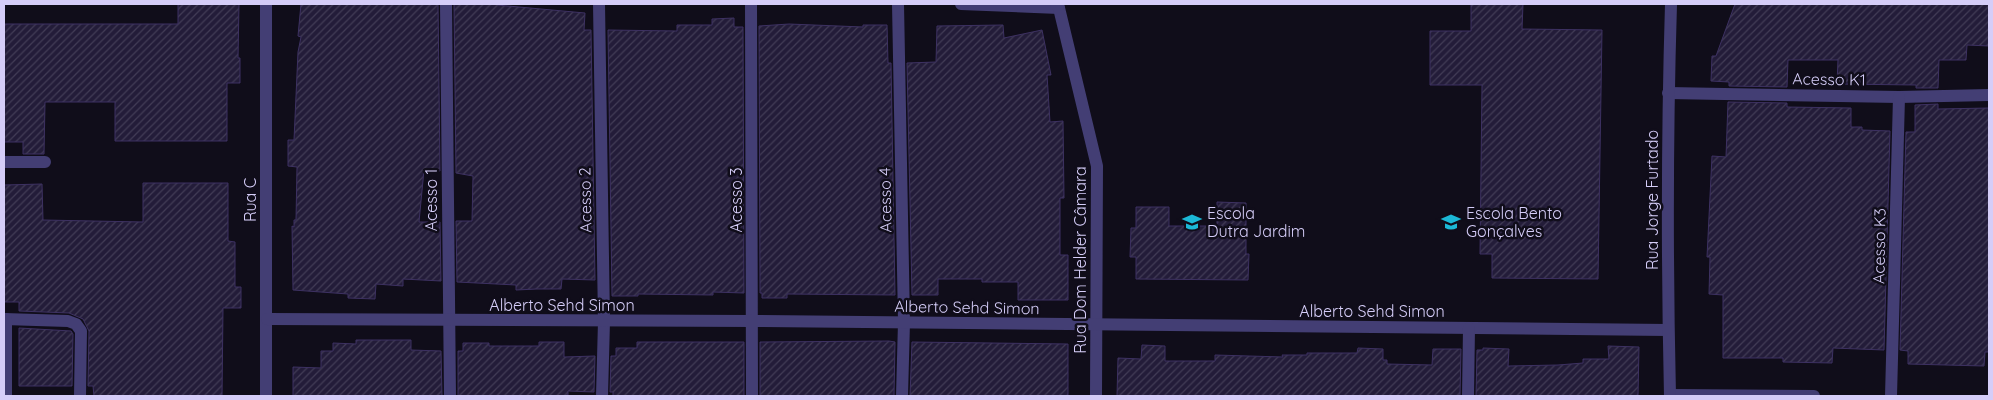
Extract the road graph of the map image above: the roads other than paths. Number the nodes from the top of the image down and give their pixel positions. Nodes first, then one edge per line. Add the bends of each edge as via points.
1 (266, 4) edge
2 (446, 4) edge
3 (599, 4) edge
4 (750, 4) edge
5 (898, 4) edge
6 (961, 4) edge
7 (1671, 4) edge
8 (1058, 6) edge
9 (1668, 93) junction
10 (1989, 96) edge
11 (1899, 97) junction
12 (4, 162) edge
13 (45, 162) dead end
14 (5, 319) edge
15 (266, 319) junction
16 (449, 320) junction
17 (753, 321) junction
18 (604, 322) junction
19 (904, 322) junction
20 (1097, 325) junction
21 (1469, 328) junction
22 (1668, 330) junction
23 (1670, 395) edge
24 (6, 396) edge
25 (80, 396) edge
26 (266, 396) edge
27 (450, 396) edge
28 (602, 396) edge
29 (752, 396) edge
30 (902, 396) edge
31 (1096, 396) edge
32 (1468, 396) edge
33 (1814, 396) edge
34 (1891, 396) edge

1 - 15 street, Rua C
2 - 16 street, Acesso 1
3 - 18 street, Acesso 2
4 - 17 street, Acesso 3
5 - 19 street, Acesso 4
6 - 8 street
7 - 9 street, Rua Jorge Furtado
8 - 20 street, Rua Dom Helder Câmara via 1097,166
9 - 11 street, Acesso K1
9 - 22 street, Rua Jorge Furtado
10 - 11 street, Acesso K1
11 - 34 street, Acesso K3
12 - 13 street
14 - 24 street
14 - 25 street via 76,324 81,331
15 - 16 street, Alberto Sehd Simon
15 - 26 street, Rua C
16 - 18 street, Alberto Sehd Simon
16 - 27 street, Acesso 1
17 - 18 street, Alberto Sehd Simon
17 - 19 street, Alberto Sehd Simon
17 - 29 street, Acesso 3
18 - 28 street, Acesso 2
19 - 20 street, Alberto Sehd Simon
19 - 30 street, Acesso 4
20 - 21 street, Alberto Sehd Simon
20 - 31 street, Rua Dom Helder Câmara
21 - 22 street, Alberto Sehd Simon
21 - 32 street
22 - 23 street, Rua Jorge Furtado
23 - 33 street

